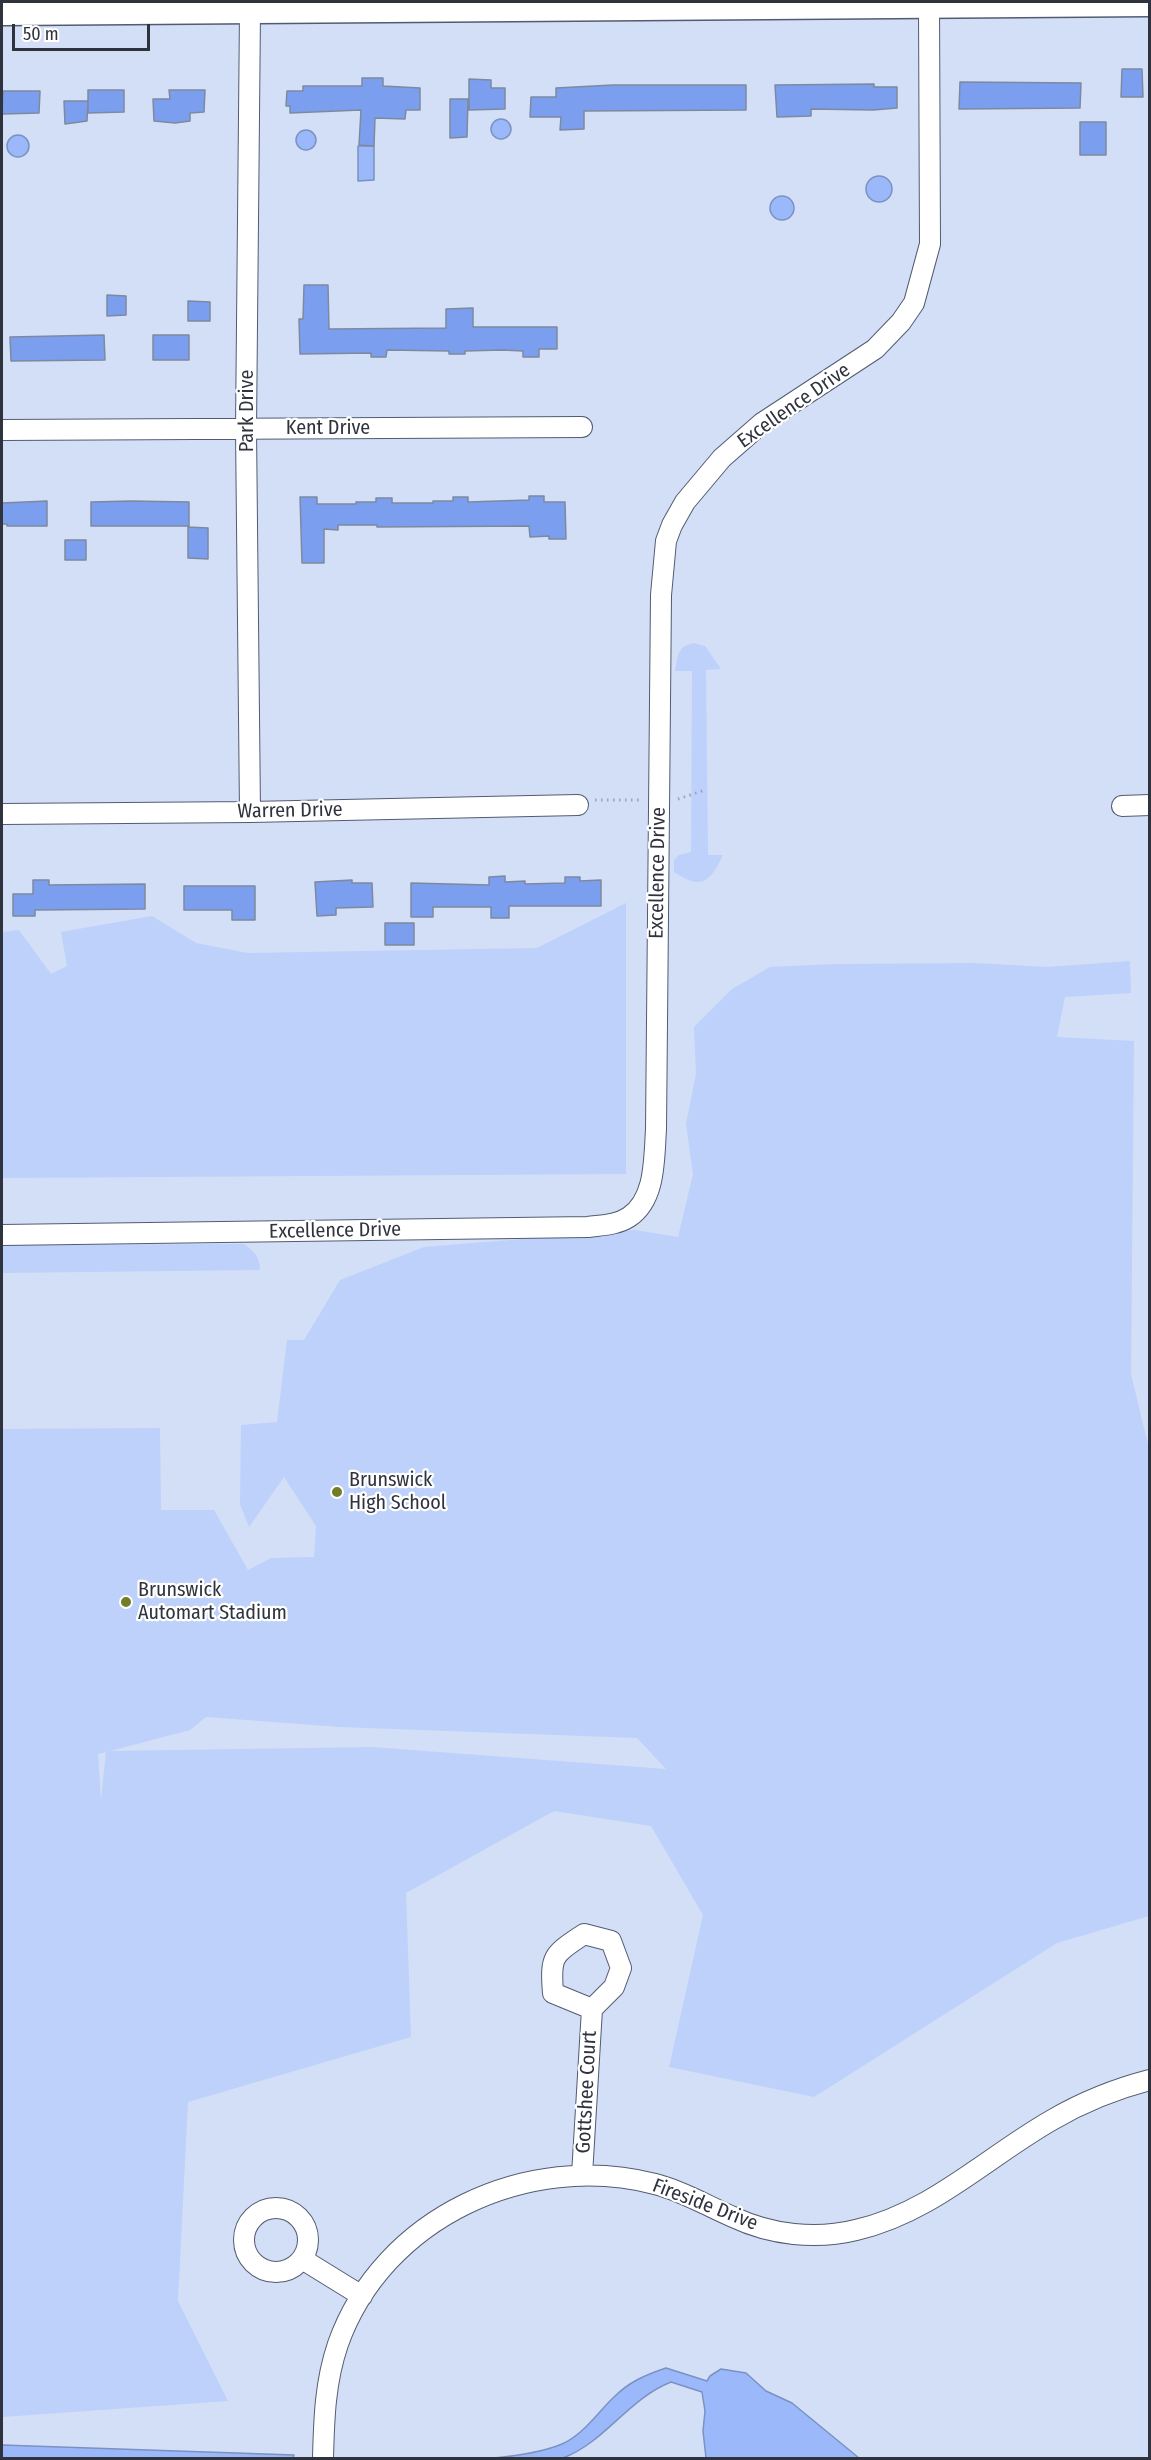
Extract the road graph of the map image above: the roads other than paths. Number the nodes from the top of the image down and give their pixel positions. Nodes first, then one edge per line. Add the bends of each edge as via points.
1 (1094, 3) edge
2 (786, 4) edge
3 (1149, 4) edge
4 (929, 6) junction
5 (250, 11) junction
6 (2, 12) edge
7 (582, 427) dead end
8 (246, 429) junction
9 (2, 430) edge
10 (578, 805) dead end
11 (1122, 806) dead end
12 (1149, 806) edge
13 (250, 812) junction
14 (2, 814) edge
15 (2, 1235) edge
16 (592, 2009) dead end
17 (1149, 2080) edge
18 (582, 2175) junction
19 (302, 2259) dead end
20 (362, 2296) junction
21 (323, 2458) edge

1 - 3 street
1 - 4 street
2 - 4 street
2 - 5 street
4 - 15 street, Excellence Drive via 930,244 914,303 875,349 762,423 722,458 685,502 666,541 661,595 656,1130 650,1188 640,1207 612,1224 588,1227
5 - 6 street
5 - 8 street, Park Drive
7 - 8 street, Kent Drive
8 - 9 street, Kent Drive
8 - 13 street, Park Drive
10 - 13 street, Warren Drive
11 - 12 street
13 - 14 street, Warren Drive
16 - 18 street, Gottshee Court
17 - 18 street, Fireside Drive via 1087,2102 1051,2120 915,2209 855,2231 800,2235 766,2229 656,2184
18 - 20 street, Fireside Drive via 530,2181 462,2205 404,2245
19 - 20 street
20 - 21 street, Fireside Drive via 338,2343 328,2377

